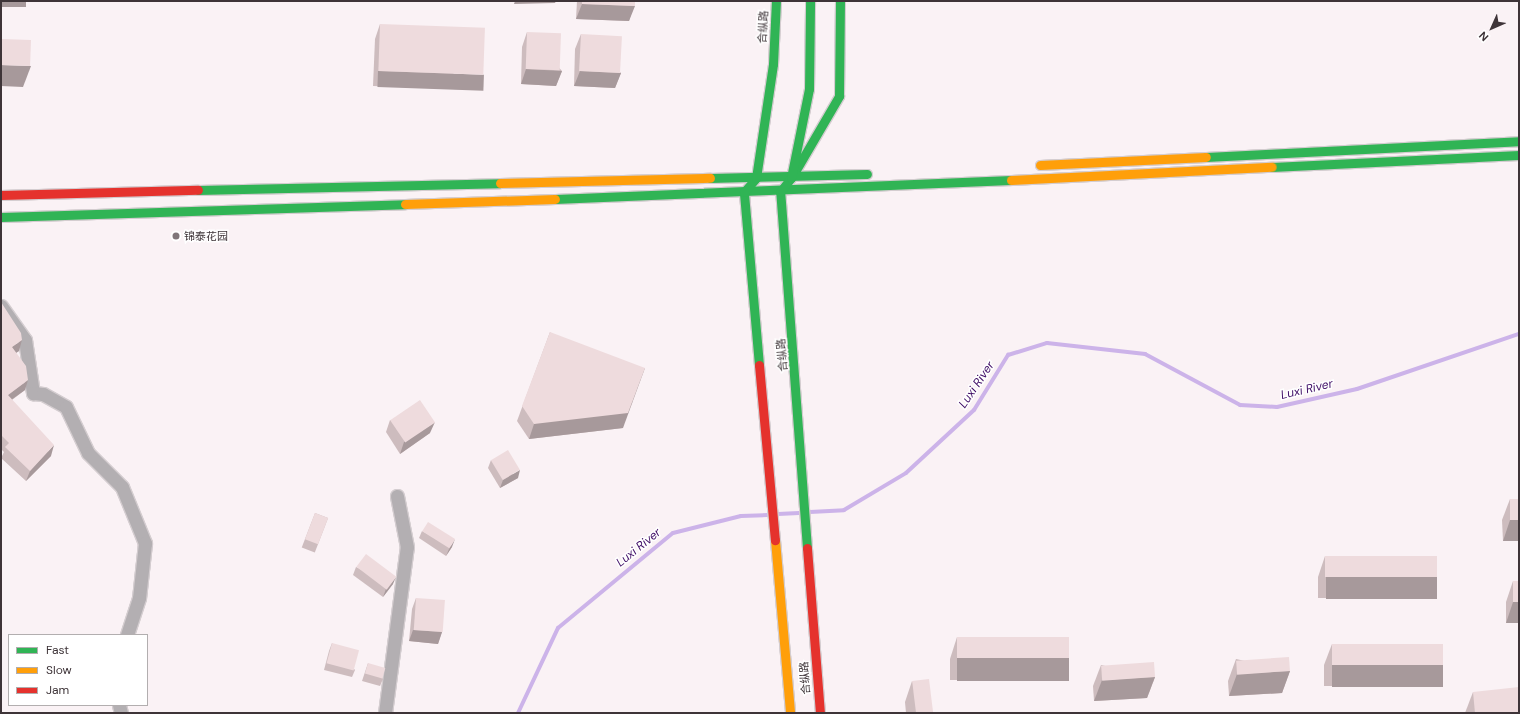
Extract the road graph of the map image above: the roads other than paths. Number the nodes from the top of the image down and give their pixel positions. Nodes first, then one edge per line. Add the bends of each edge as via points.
1 (776, 1) edge
2 (810, 1) edge
3 (840, 1) edge
4 (1519, 141) edge
5 (1519, 156) edge
6 (1029, 166) dead end
7 (878, 173) dead end
8 (756, 178) junction
9 (791, 178) junction
10 (744, 192) junction
11 (780, 192) junction
12 (1, 195) edge
13 (1, 217) edge
14 (1, 306) edge
15 (397, 496) dead end
16 (127, 634) edge
17 (385, 713) edge
18 (790, 713) edge
19 (820, 713) edge

1 - 8 street, 合纵路 via 773,64
2 - 9 street via 809,89
3 - 9 street via 838,96
4 - 6 street
5 - 11 street
7 - 9 street
8 - 9 street
8 - 10 street
8 - 12 street
9 - 11 street
10 - 11 street
10 - 13 street
10 - 18 street, 合纵路 via 770,456
11 - 19 street, 合纵路
14 - 16 street via 26,340 34,393 44,394 66,407 88,453 122,487 145,543 139,598
15 - 17 street via 407,547

